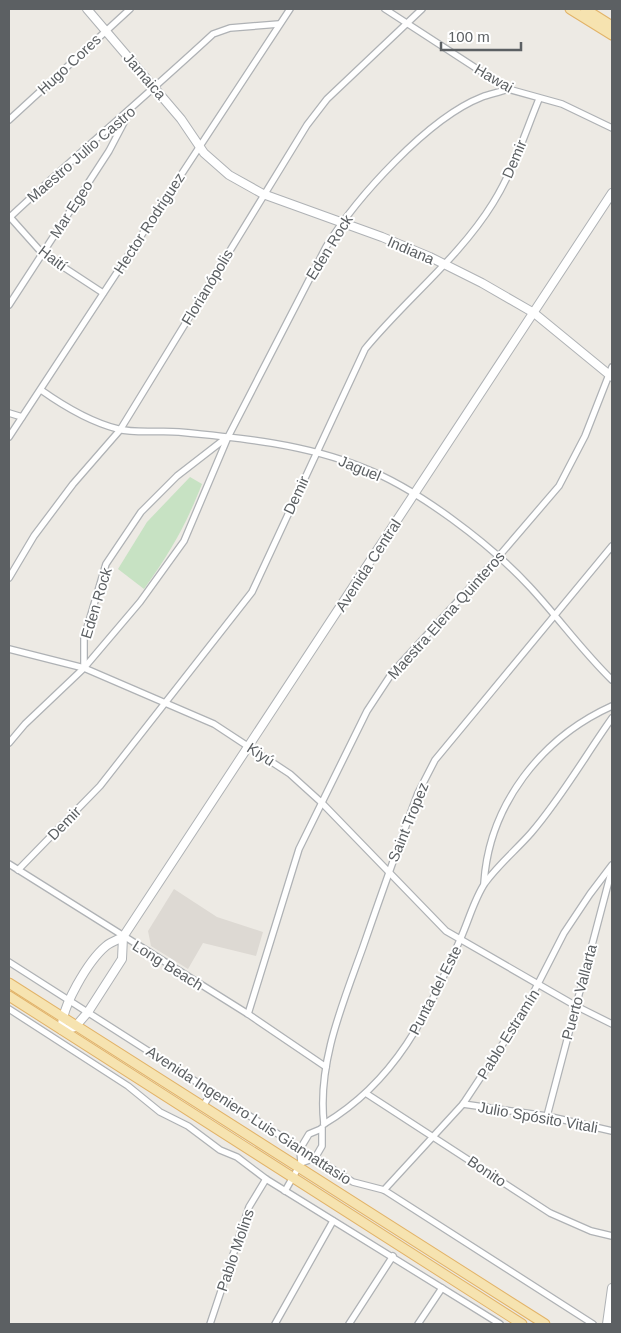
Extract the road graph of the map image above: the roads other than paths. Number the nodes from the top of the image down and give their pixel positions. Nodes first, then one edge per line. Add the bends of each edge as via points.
1 (87, 9) edge
2 (130, 9) edge
3 (290, 9) edge
4 (385, 9) edge
5 (422, 9) edge
6 (570, 9) edge
7 (585, 9) edge
8 (280, 24) junction
9 (408, 24) junction
10 (612, 26) edge
11 (106, 30) junction
12 (612, 36) edge
13 (156, 88) junction
14 (508, 90) junction
15 (539, 98) junction
16 (130, 112) junction
17 (9, 120) edge
18 (612, 128) edge
19 (198, 146) junction
20 (612, 192) edge
21 (263, 194) junction
22 (9, 217) edge
23 (341, 222) junction
24 (42, 252) junction
25 (445, 264) junction
26 (104, 293) junction
27 (9, 305) edge
28 (534, 313) junction
29 (611, 373) edge
30 (41, 390) junction
31 (9, 413) edge
32 (22, 417) junction
33 (120, 430) junction
34 (9, 437) edge
35 (228, 437) junction
36 (316, 452) junction
37 (414, 494) junction
38 (612, 546) edge
39 (499, 556) junction
40 (9, 578) edge
41 (556, 616) junction
42 (9, 650) edge
43 (84, 668) junction
44 (612, 680) edge
45 (168, 703) junction
46 (612, 706) edge
47 (612, 718) edge
48 (9, 743) edge
49 (249, 746) junction
50 (322, 803) junction
51 (9, 864) edge
52 (612, 865) edge
53 (612, 869) edge
54 (18, 870) junction
55 (388, 873) junction
56 (484, 884) junction
57 (123, 937) junction
58 (460, 940) junction
59 (9, 962) edge
60 (9, 983) edge
61 (539, 985) junction
62 (9, 996) edge
63 (68, 1000) junction
64 (576, 1006) junction
65 (9, 1009) edge
66 (88, 1012) junction
67 (248, 1014) junction
68 (64, 1016) junction
69 (612, 1024) edge
70 (78, 1025) junction
71 (62, 1030) junction
72 (54, 1037) junction
73 (326, 1067) junction
74 (212, 1092) junction
75 (367, 1094) junction
76 (463, 1104) junction
77 (203, 1106) junction
78 (547, 1116) junction
79 (322, 1126) junction
80 (612, 1130) edge
81 (435, 1136) junction
82 (300, 1148) junction
83 (315, 1158) junction
84 (300, 1165) junction
85 (293, 1177) junction
86 (266, 1179) junction
87 (384, 1190) junction
88 (285, 1191) junction
89 (333, 1221) junction
90 (612, 1236) edge
91 (393, 1256) junction
92 (442, 1288) junction
93 (612, 1288) edge
94 (210, 1324) edge
95 (275, 1324) edge
96 (349, 1324) edge
97 (418, 1324) edge
98 (500, 1324) edge
99 (522, 1324) edge
100 (545, 1324) edge
101 (593, 1324) edge
102 (607, 1324) edge

1 - 11 street, Jamaica
2 - 11 street, Hugo Cores
3 - 8 street, Hector Rodriguez
4 - 9 street, Hawai
5 - 9 street, Florianópolis
6 - 12 main road
7 - 10 main road
8 - 13 street, Maestro Julio Castro via 220,30
8 - 19 street, Hector Rodriguez
9 - 14 street, Hawai
9 - 21 street, Florianópolis via 327,99
11 - 13 street, Jamaica
11 - 17 street, Hugo Cores
13 - 16 street, Maestro Julio Castro
13 - 19 street, Jamaica via 181,118
14 - 15 street, Hawai
14 - 23 street, Eden Rock via 482,97 434,128 404,154
15 - 18 street, Hawai via 562,104
15 - 25 street, Demir via 494,202
16 - 22 street, Maestro Julio Castro via 100,133
16 - 24 street, Mar Egeo via 109,151
19 - 21 street, Indiana via 220,169
19 - 26 street, Hector Rodriguez
20 - 28 street, Avenida Central
21 - 23 street, Indiana
21 - 33 street, Florianópolis
22 - 24 street, Haití
23 - 25 street, Indiana
23 - 35 street, Eden Rock
24 - 26 street, Haití
24 - 27 street, Mar Egeo
25 - 28 street, Indiana
25 - 36 street, Demir via 365,349
26 - 30 street, Hector Rodriguez
28 - 29 street, Indiana
28 - 37 street, Avenida Central
29 - 39 street, Maestra Elena Quinteros via 585,436 559,486
30 - 32 street, Hector Rodriguez
30 - 33 street, Jaguel via 87,419
31 - 32 street
32 - 34 street, Hector Rodriguez
33 - 35 street, Jaguel
33 - 40 street, Florianópolis via 34,536
35 - 36 street, Jaguel via 269,441
35 - 43 street, Eden Rock via 184,540 140,602
35 - 43 street, Eden Rock via 177,476 141,512 106,564 84,638
36 - 37 street, Jaguel via 365,468
36 - 45 street, Demir via 252,592
37 - 39 street, Jaguel
37 - 49 street, Avenida Central
38 - 41 street, Saint Tropez
39 - 41 street, Jaguel
39 - 50 street, Maestra Elena Quinteros via 392,673 367,711
41 - 44 street, Jaguel
41 - 55 street, Saint Tropez via 435,760 418,793
42 - 43 street, Kiyú
43 - 45 street, Kiyú
43 - 48 street, Eden Rock
45 - 49 street, Kiyú via 214,724
45 - 54 street, Demir via 100,786
46 - 56 street, Punta del Este via 569,730 525,775 505,804 492,835
47 - 56 street, Punta del Este via 532,832
49 - 50 street, Kiyú via 290,774
49 - 57 street, Avenida Central
50 - 55 street, Kiyú
50 - 67 street, Maestra Elena Quinteros via 298,849
51 - 54 street, Long Beach
52 - 61 street, Pablo Estramín via 564,933
53 - 64 street, Puerto Vallarta
54 - 57 street, Long Beach
55 - 58 street, Kiyú via 446,932
55 - 73 street, Saint Tropez via 338,1019
56 - 58 street, Punta del Este
57 - 63 street, Avenida Central via 100,951
57 - 66 street, Avenida Central via 122,959
57 - 67 street, Long Beach
58 - 61 street, Kiyú
58 - 75 street, Punta del Este via 419,1026 394,1064
59 - 63 street, Avenida Ingeniero Luis Giannattasio
60 - 68 main road, Avenida Ingeniero Luis Giannattasio
61 - 64 street, Kiyú
61 - 76 street, Pablo Estramín
62 - 71 main road, Avenida Ingeniero Luis Giannattasio
63 - 66 street, Avenida Ingeniero Luis Giannattasio
63 - 68 street, Avenida Central
64 - 69 street, Kiyú
64 - 78 street, Puerto Vallarta
65 - 72 street
66 - 70 street, Avenida Central
66 - 74 street, Avenida Ingeniero Luis Giannattasio
67 - 73 street, Long Beach
68 - 70 main road, Avenida Ingeniero Luis Giannattasio
68 - 71 street, Avenida Central
70 - 71 street
70 - 77 main road, Avenida Ingeniero Luis Giannattasio
71 - 72 street
71 - 85 main road, Avenida Ingeniero Luis Giannattasio
72 - 86 street via 128,1086 160,1112 188,1126
73 - 79 street, Saint Tropez
74 - 77 street
74 - 82 street, Avenida Ingeniero Luis Giannattasio
75 - 79 street, Punta del Este
75 - 81 street, Bonito
76 - 78 street, Julio Spósito Vitali
76 - 81 street, Pablo Estramín
77 - 84 main road, Avenida Ingeniero Luis Giannattasio
78 - 80 street, Julio Spósito Vitali
79 - 82 street, Punta del Este via 309,1134
79 - 83 street, Saint Tropez via 322,1146
81 - 87 street, Pablo Estramín
81 - 90 street, Bonito via 550,1213 591,1231
82 - 83 street, Avenida Ingeniero Luis Giannattasio
82 - 84 street
83 - 84 street
83 - 87 street, Avenida Ingeniero Luis Giannattasio via 352,1182
84 - 85 street
84 - 100 main road, Avenida Ingeniero Luis Giannattasio
85 - 88 street
85 - 99 main road, Avenida Ingeniero Luis Giannattasio
86 - 88 street
86 - 94 street, Pablo Molins via 249,1207
87 - 101 street, Avenida Ingeniero Luis Giannattasio
88 - 89 street
89 - 91 street
89 - 95 street
91 - 92 street
91 - 96 street
92 - 97 street
92 - 98 street
93 - 102 street

